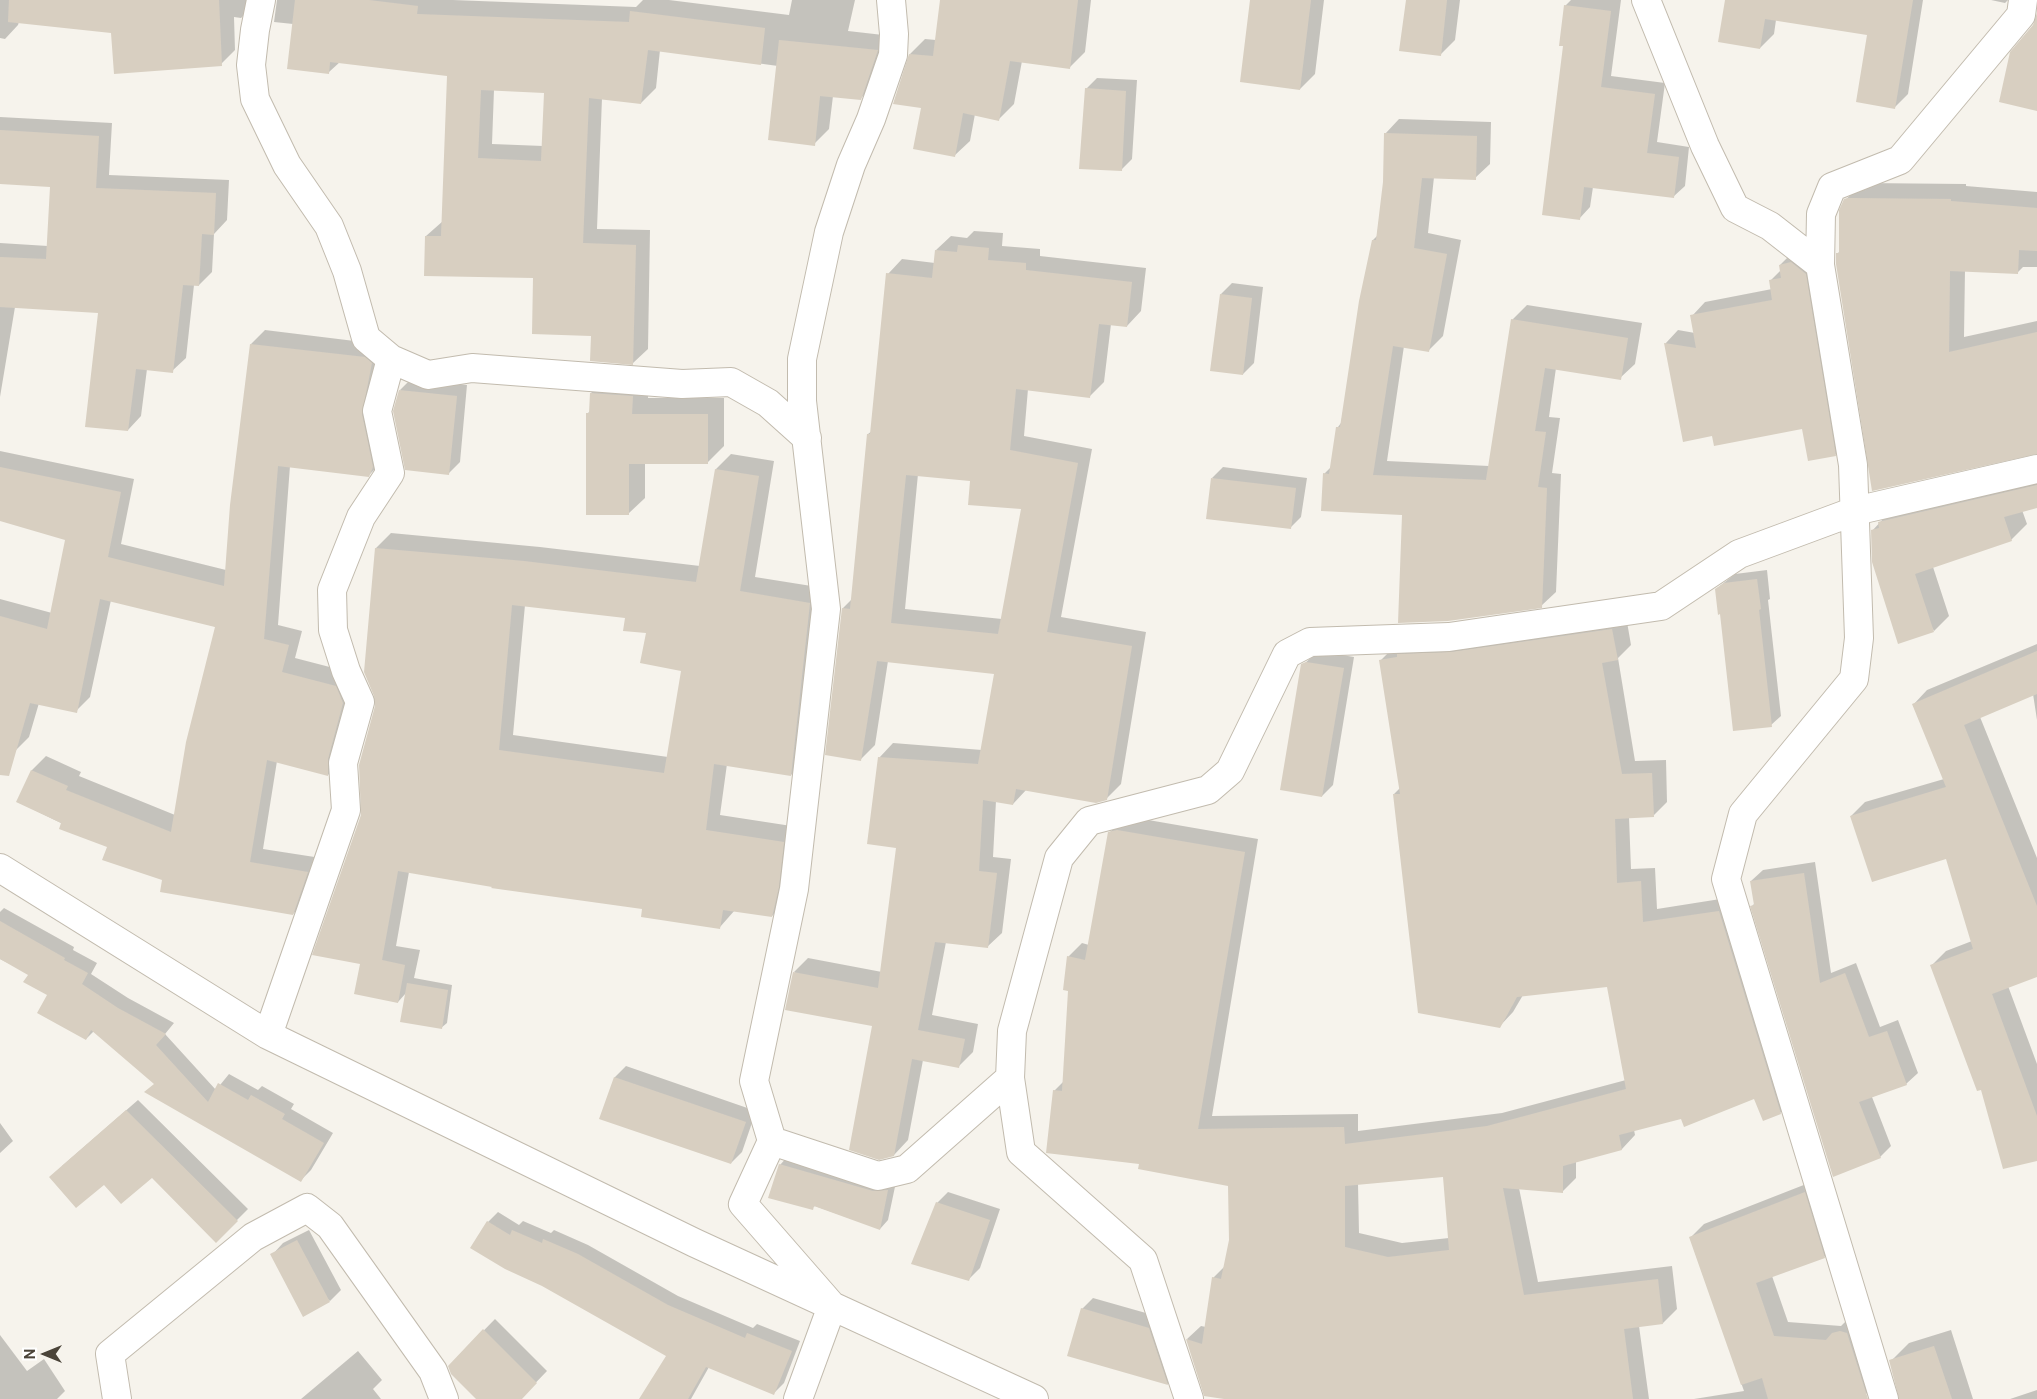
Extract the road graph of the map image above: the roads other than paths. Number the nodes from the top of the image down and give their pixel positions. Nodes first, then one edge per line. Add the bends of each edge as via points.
1 (261, 0) edge
2 (891, 0) edge
3 (1646, 0) edge
4 (2023, 0) edge
5 (1820, 265) junction
6 (391, 359) junction
7 (807, 438) junction
8 (2037, 469) edge
9 (1855, 511) junction
10 (0, 868) edge
11 (268, 1034) junction
12 (1010, 1078) junction
13 (772, 1141) junction
14 (832, 1306) junction
15 (117, 1399) edge
16 (444, 1399) edge
17 (798, 1399) edge
18 (1034, 1399) edge
19 (1189, 1399) edge
20 (1884, 1399) edge

1 - 6 street via 252,65 255,100 287,165 329,226 347,271 366,338
2 - 7 street via 893,55 829,232 802,359 802,401
3 - 5 street via 1705,146 1735,208 1770,226
4 - 5 street via 2021,15 1900,160 1832,187 1821,214
5 - 9 street via 1854,465
6 - 7 street via 428,375 472,368 682,384 731,382 768,403
6 - 11 street via 377,411 390,473 361,517 332,590 333,630 360,702 343,764 346,810
7 - 13 street via 826,610 794,889 754,1081
8 - 9 street
9 - 12 street via 1739,554 1661,606 1448,637 1310,642 1287,654 1230,771 1208,790 1089,821 1059,858 1012,1031
9 - 20 street via 1860,638 1854,679 1743,814 1726,879
10 - 11 street
11 - 14 street
12 - 13 street via 907,1169 878,1176
12 - 19 street via 1021,1152 1143,1260
13 - 14 street via 743,1204
14 - 17 street
14 - 18 street
15 - 16 street via 110,1354 254,1237 307,1208 330,1226 433,1371

